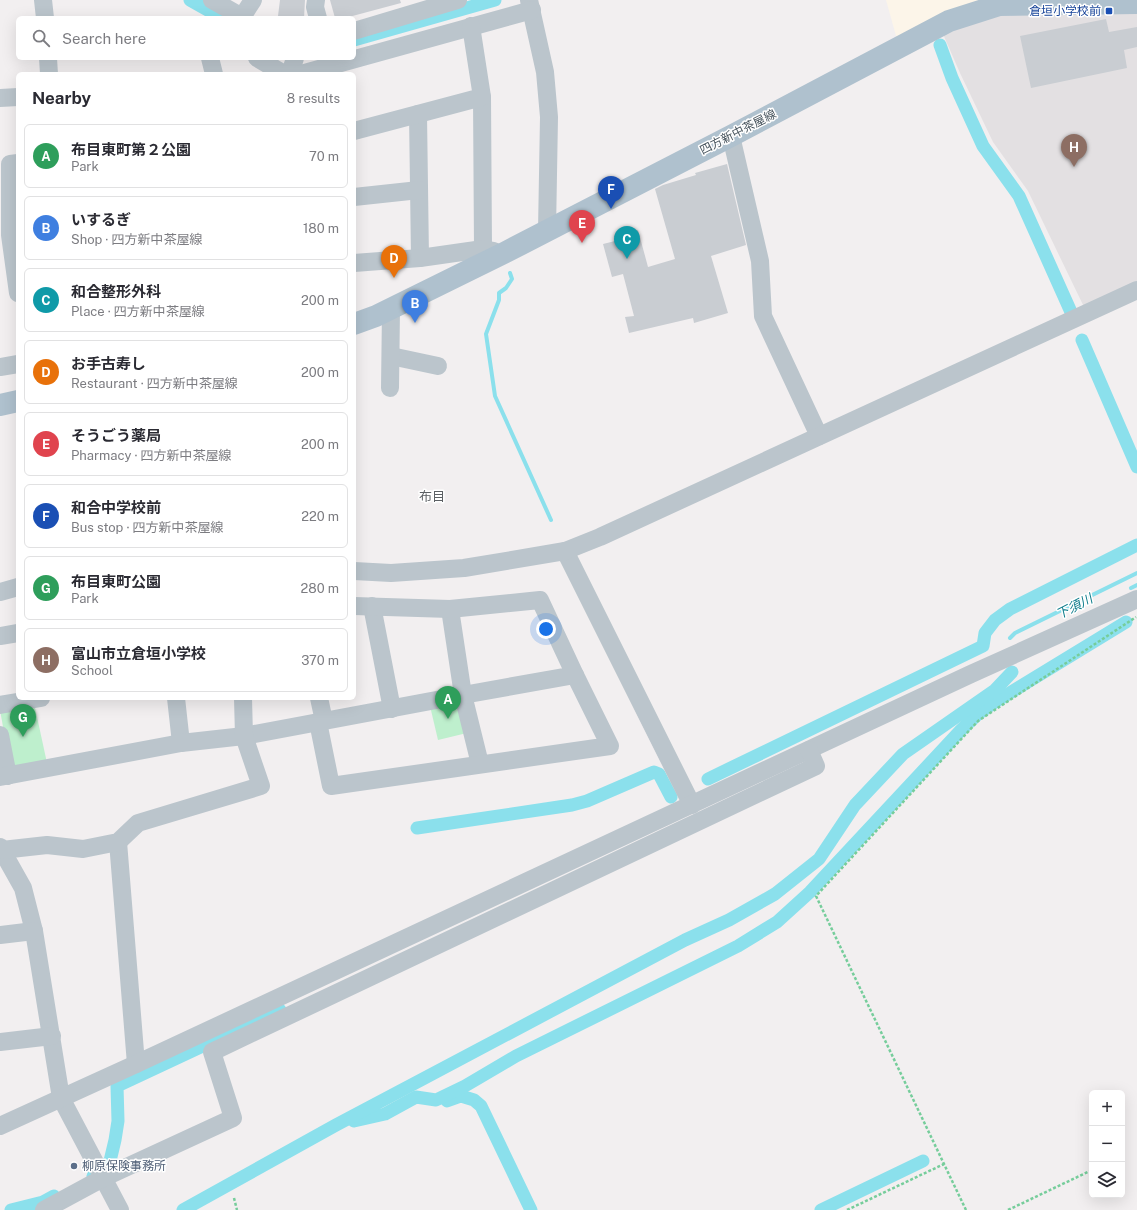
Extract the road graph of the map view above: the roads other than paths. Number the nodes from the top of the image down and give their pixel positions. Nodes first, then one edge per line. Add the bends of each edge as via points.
1 (43, 0) edge
2 (212, 0) edge
3 (253, 0) edge
4 (316, 0) edge
5 (458, 0) edge
6 (998, 2) edge
7 (1137, 3) edge
8 (530, 5) edge
9 (44, 16) edge
10 (240, 16) edge
11 (244, 16) edge
12 (317, 16) edge
13 (471, 26) junction
14 (356, 30) edge
15 (356, 53) edge
16 (48, 60) edge
17 (210, 60) edge
18 (264, 60) edge
19 (327, 60) edge
20 (293, 68) edge
21 (49, 72) edge
22 (214, 72) edge
23 (16, 97) edge
24 (482, 97) junction
25 (0, 98) edge
26 (418, 114) junction
27 (356, 130) edge
28 (731, 136) junction
29 (16, 163) edge
30 (419, 190) junction
31 (356, 197) edge
32 (547, 231) junction
33 (494, 251) junction
34 (420, 258) junction
35 (356, 263) edge
36 (16, 278) edge
37 (1137, 290) edge
38 (391, 309) junction
39 (356, 323) edge
40 (391, 356) junction
41 (16, 364) edge
42 (438, 366) dead end
43 (0, 367) edge
44 (390, 388) dead end
45 (16, 401) edge
46 (0, 405) edge
47 (819, 436) junction
48 (566, 551) junction
49 (356, 571) edge
50 (16, 588) edge
51 (0, 592) edge
52 (1137, 598) edge
53 (363, 606) edge
54 (450, 609) junction
55 (16, 633) edge
56 (0, 636) edge
57 (575, 675) junction
58 (463, 695) junction
59 (29, 700) edge
60 (176, 700) edge
61 (243, 700) edge
62 (319, 700) edge
63 (0, 705) edge
64 (392, 709) junction
65 (321, 722) junction
66 (0, 734) edge
67 (244, 736) junction
68 (181, 743) junction
69 (809, 750) junction
70 (480, 764) junction
71 (4, 777) edge
72 (692, 805) junction
73 (118, 842) junction
74 (1, 848) edge
75 (34, 931) junction
76 (0, 935) edge
77 (52, 1036) junction
78 (0, 1042) edge
79 (136, 1064) junction
80 (61, 1098) junction
81 (0, 1126) edge
82 (103, 1178) junction
83 (44, 1210) edge
84 (120, 1210) edge

1 - 9 street
2 - 10 street
3 - 11 street
4 - 12 street
5 - 14 street
6 - 7 main road, 四方新中茶屋線
6 - 28 main road, 四方新中茶屋線 via 949,21
8 - 13 street
8 - 32 street via 545,72 549,117
13 - 15 street
13 - 24 street
16 - 21 street
17 - 22 street
18 - 20 street
19 - 20 street
23 - 25 street
24 - 26 street
24 - 33 street
26 - 27 street
26 - 30 street
28 - 32 main road, 四方新中茶屋線
28 - 47 street via 760,261 763,316
29 - 36 street via 10,164 10,235
30 - 31 street
30 - 34 street
32 - 33 main road, 四方新中茶屋線
33 - 34 street
33 - 38 main road, 四方新中茶屋線
34 - 35 street
37 - 47 street
38 - 39 main road, 四方新中茶屋線
38 - 40 street
40 - 42 street
40 - 44 street
41 - 43 street
45 - 46 main road
47 - 48 street
48 - 49 street via 464,568 391,573
48 - 72 street
50 - 51 street
52 - 69 street
53 - 54 street
53 - 64 street
54 - 57 street via 540,600
54 - 58 street
55 - 56 street
57 - 58 street
57 - 70 street via 610,746
58 - 64 street
58 - 70 street
59 - 63 street
60 - 68 street
61 - 67 street
62 - 65 street
64 - 65 street
65 - 67 street
65 - 70 street via 331,786
66 - 71 street
67 - 68 street
67 - 73 street via 261,786 138,822
68 - 71 street
69 - 72 street
69 - 82 street via 816,766 212,1052 233,1118
72 - 79 street
73 - 74 street via 83,849 47,845
73 - 79 street
74 - 75 street via 23,888
75 - 76 street
75 - 77 street
77 - 78 street
77 - 80 street
79 - 80 street
80 - 81 street
80 - 82 street
82 - 83 street
82 - 84 street

